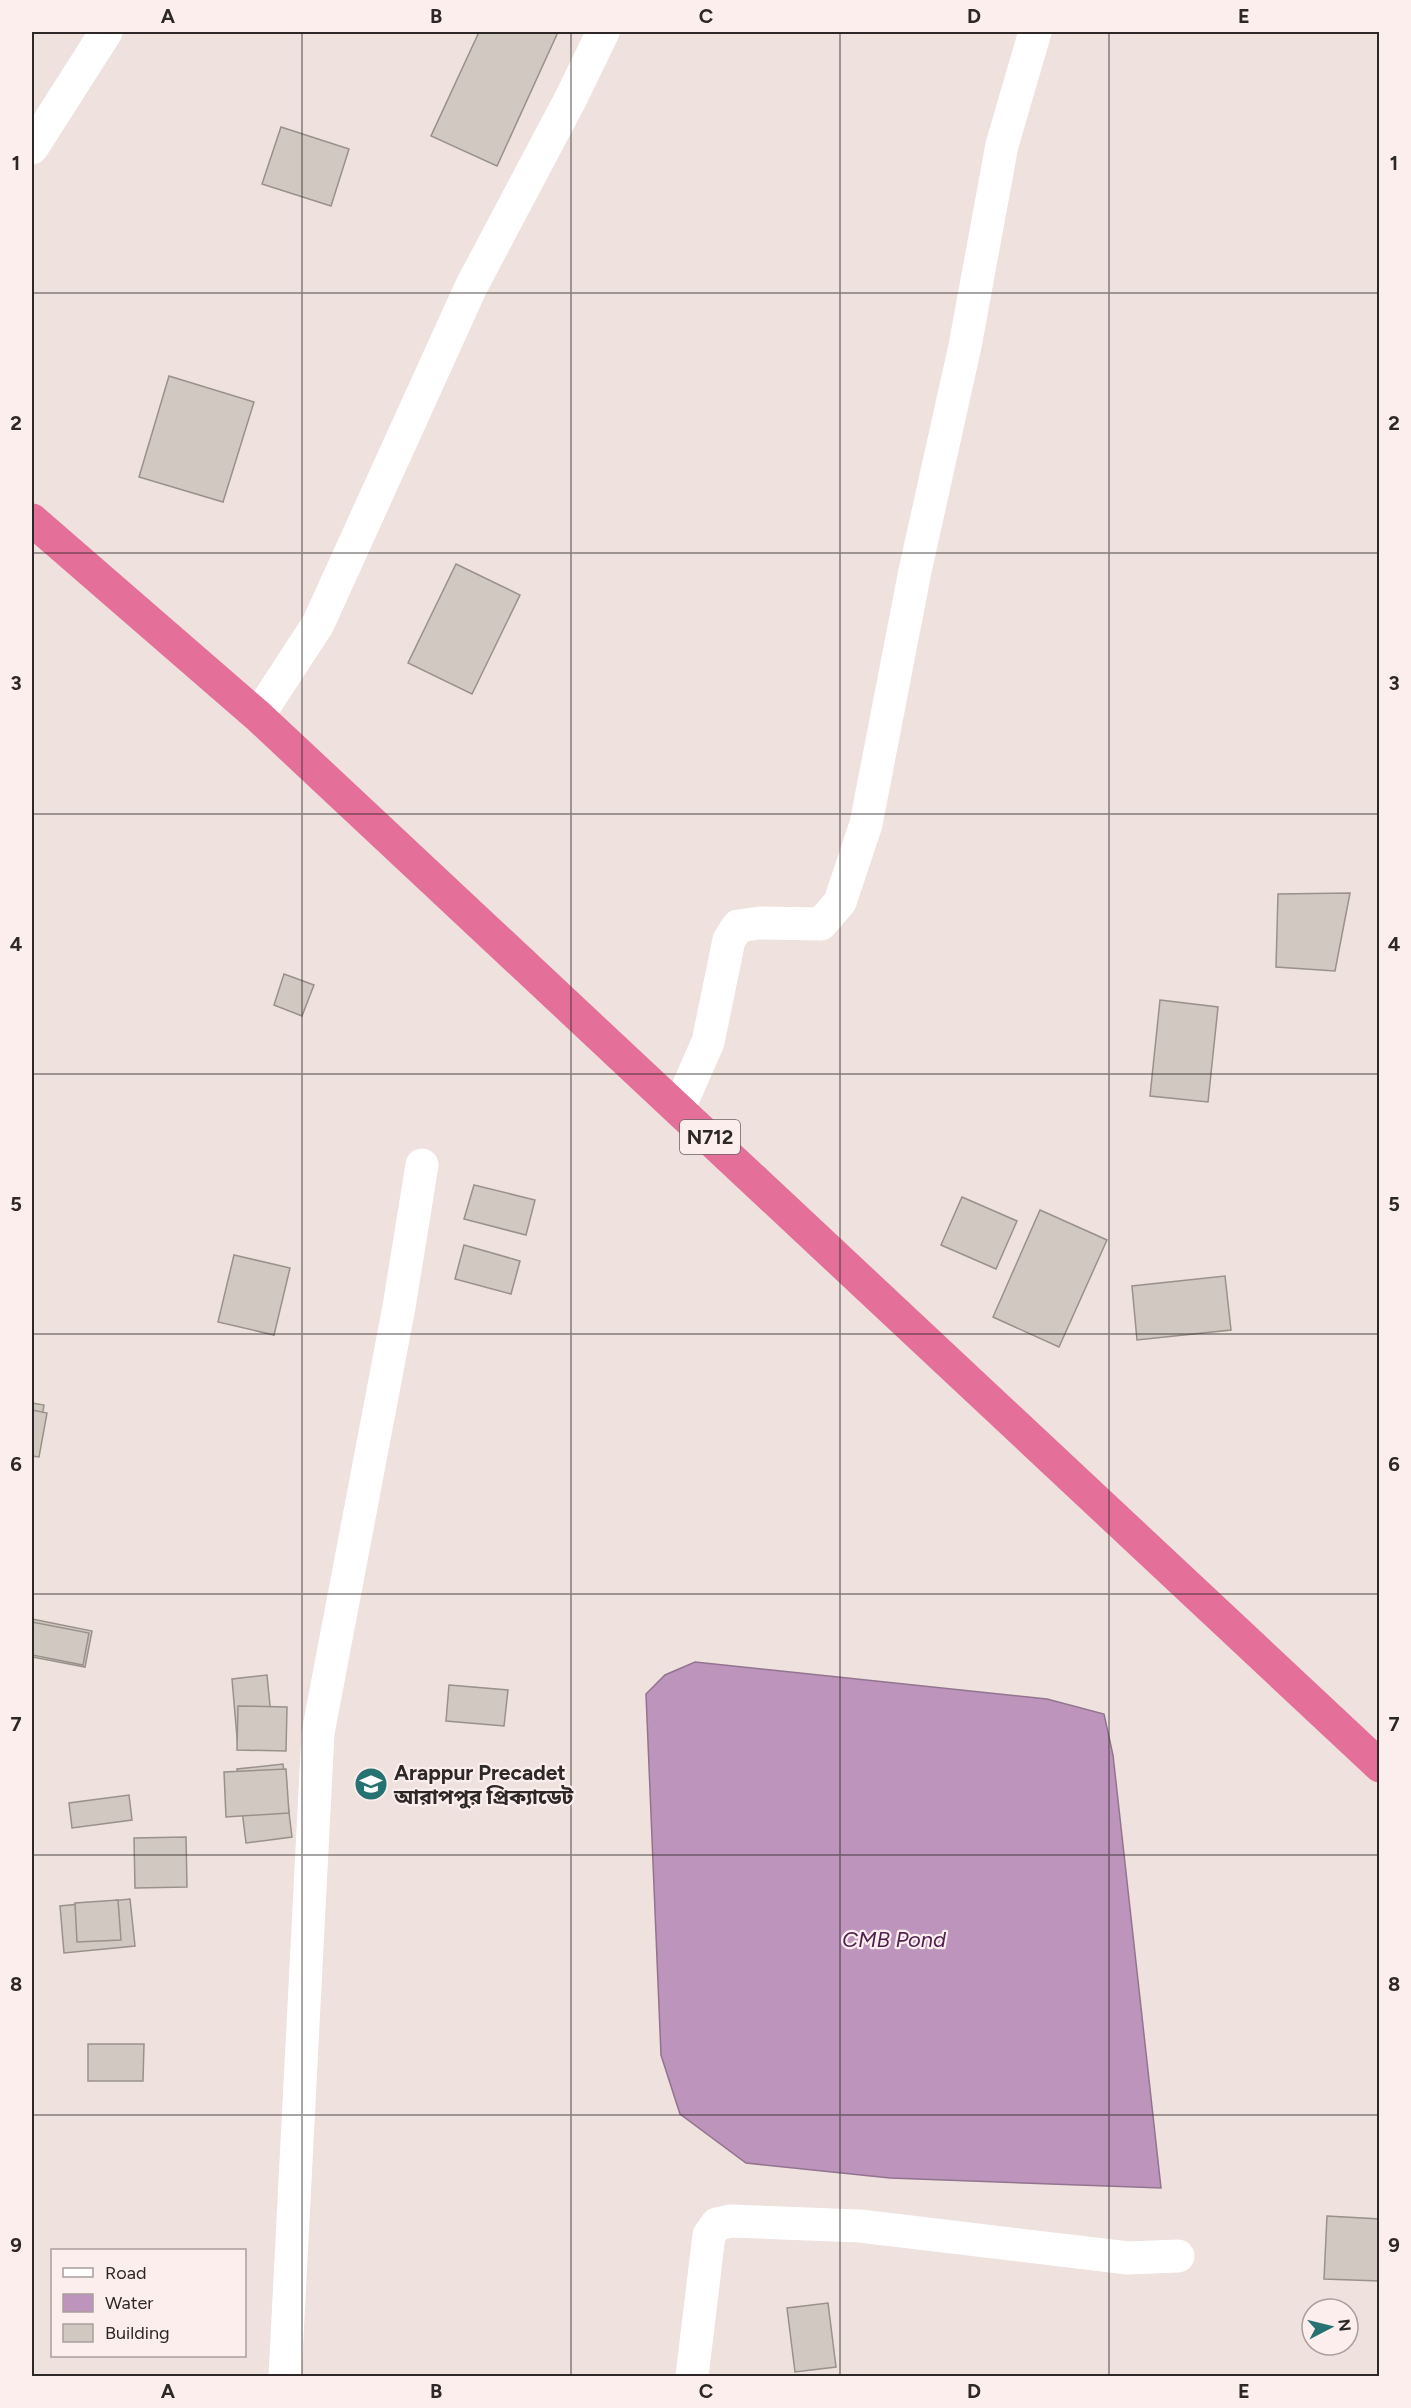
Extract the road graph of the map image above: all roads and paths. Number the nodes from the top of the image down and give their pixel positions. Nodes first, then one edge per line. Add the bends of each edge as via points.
1 (106, 32) edge
2 (603, 32) edge
3 (1035, 32) edge
4 (32, 148) edge
5 (32, 520) edge
6 (258, 716) junction
7 (679, 1108) junction
8 (422, 1165) dead end
9 (1380, 1766) edge
10 (1178, 2256) dead end
11 (285, 2376) edge
12 (692, 2376) edge

1 - 4 street
2 - 6 street via 471,288 318,624
3 - 7 street via 1002,145 966,346 915,571 867,824 840,902 821,924 738,926 729,940 708,1042
5 - 6 highway, N712
6 - 7 highway, N712
7 - 9 highway, N712
8 - 11 street via 318,1733
10 - 12 street via 1128,2258 860,2226 731,2221 717,2224 709,2235

